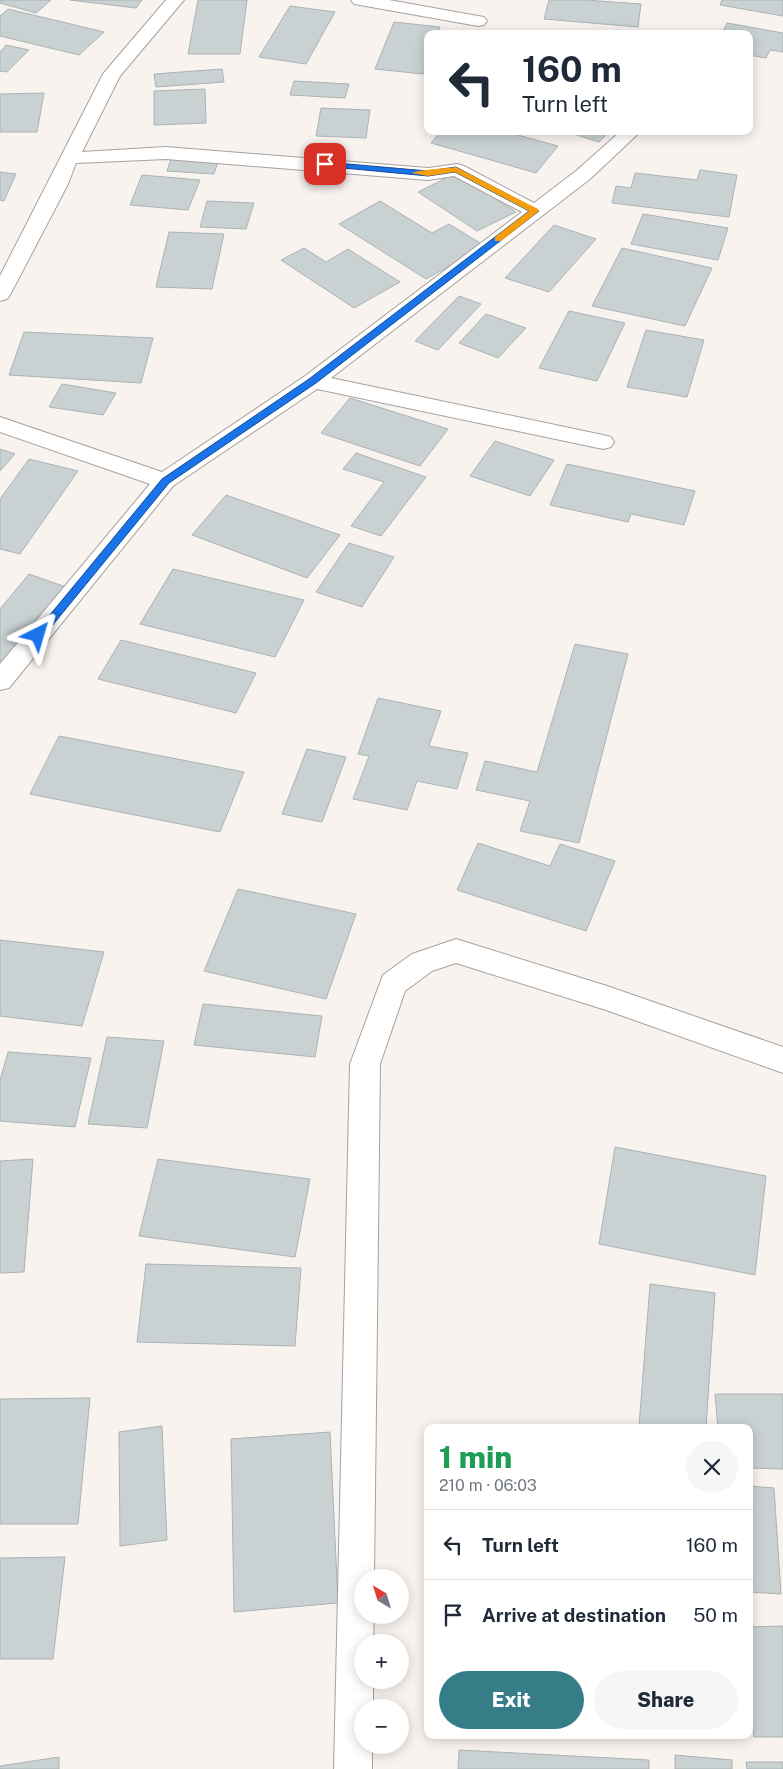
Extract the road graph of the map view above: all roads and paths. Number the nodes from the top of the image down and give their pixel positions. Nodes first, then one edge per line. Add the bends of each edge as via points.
1 (175, 0) edge
2 (360, 0) edge
3 (478, 21) dead end
4 (628, 135) edge
5 (69, 158) junction
6 (535, 211) junction
7 (0, 295) edge
8 (312, 381) junction
9 (0, 424) edge
10 (603, 442) dead end
11 (165, 481) junction
12 (0, 681) edge
13 (783, 1060) edge
14 (353, 1769) edge

1 - 5 street via 112,74
2 - 3 street
4 - 6 street via 583,175
5 - 6 street via 166,153 428,174 456,170
5 - 7 street
6 - 8 street
8 - 10 street
8 - 11 street
9 - 11 street
11 - 12 street
13 - 14 street via 607,998 456,951 422,962 393,984 365,1064

